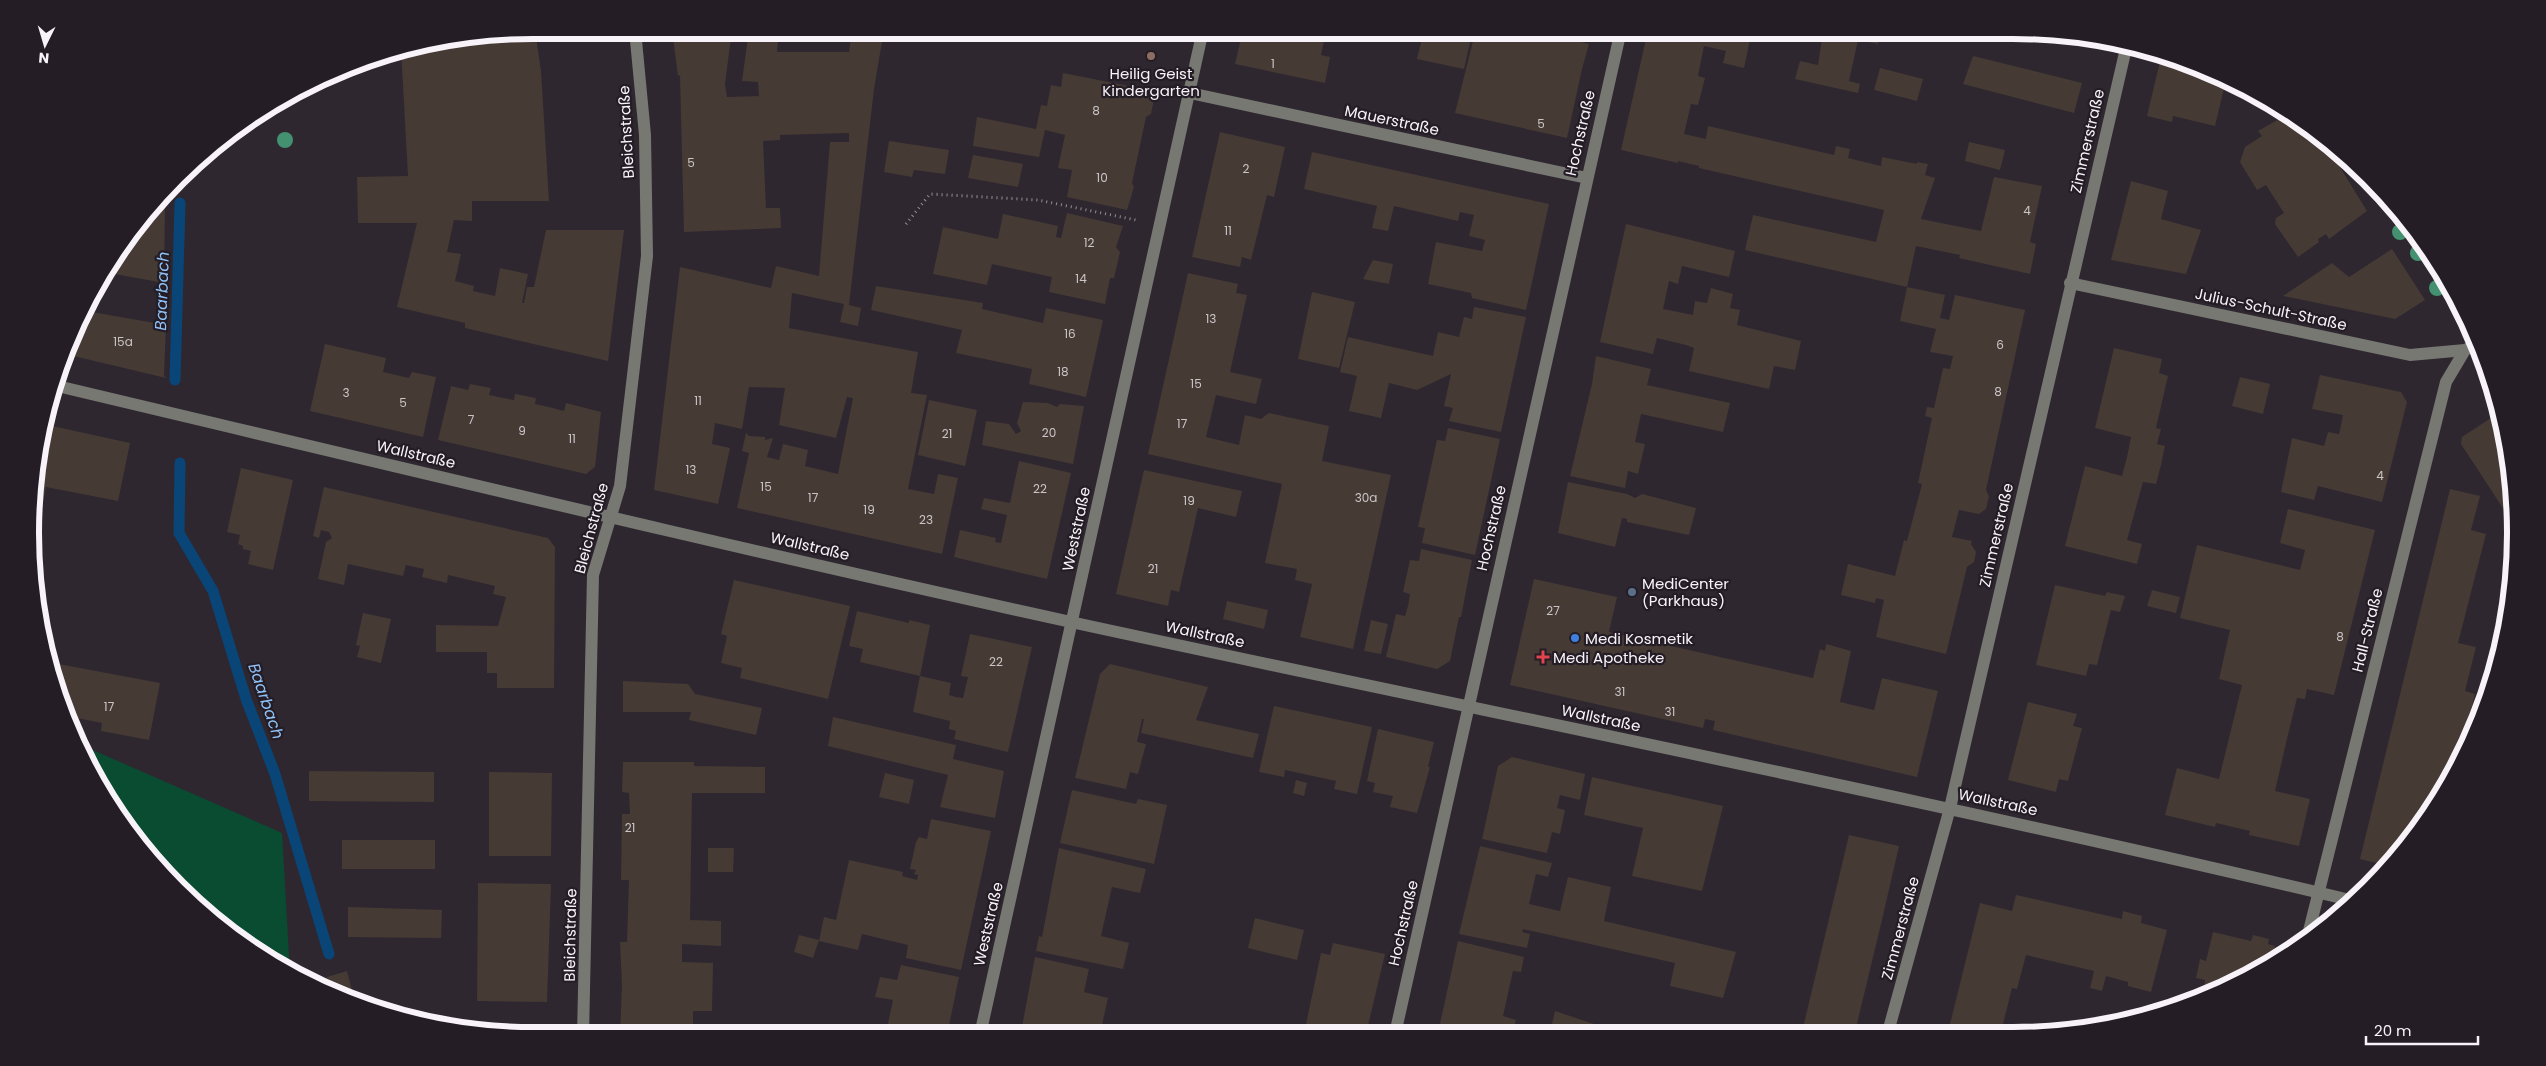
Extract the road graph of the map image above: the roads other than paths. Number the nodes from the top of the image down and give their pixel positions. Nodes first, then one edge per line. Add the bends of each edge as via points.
1 (636, 39) edge
2 (1201, 39) edge
3 (1619, 39) edge
4 (2125, 52) edge
5 (1190, 93) junction
6 (1587, 178) junction
7 (2070, 283) junction
8 (2471, 347) edge
9 (61, 387) edge
10 (610, 517) junction
11 (1072, 622) junction
12 (1468, 707) junction
13 (1950, 808) junction
14 (2318, 892) junction
15 (2345, 899) edge
16 (2310, 928) edge
17 (583, 1027) edge
18 (982, 1027) edge
19 (1397, 1027) edge
20 (1889, 1027) edge

1 - 10 street, Bleichstraße via 645,135 646,256 620,486
2 - 5 street, Weststraße
3 - 6 street, Hochstraße
4 - 7 street, Zimmerstraße
5 - 6 street, Mauerstraße
5 - 11 street, Weststraße
6 - 12 street, Hochstraße
7 - 8 street, Julius-Schult-Straße via 2410,355
7 - 13 street, Zimmerstraße
8 - 14 street, Hall-Straße via 2446,382
9 - 10 street, Wallstraße
10 - 11 street, Wallstraße
10 - 17 street, Bleichstraße via 593,576
11 - 12 street, Wallstraße
11 - 18 street, Weststraße
12 - 13 street, Wallstraße
12 - 19 street, Hochstraße
13 - 14 street, Wallstraße
13 - 20 street, Zimmerstraße
14 - 15 street, Wallstraße
14 - 16 street, Hall-Straße

